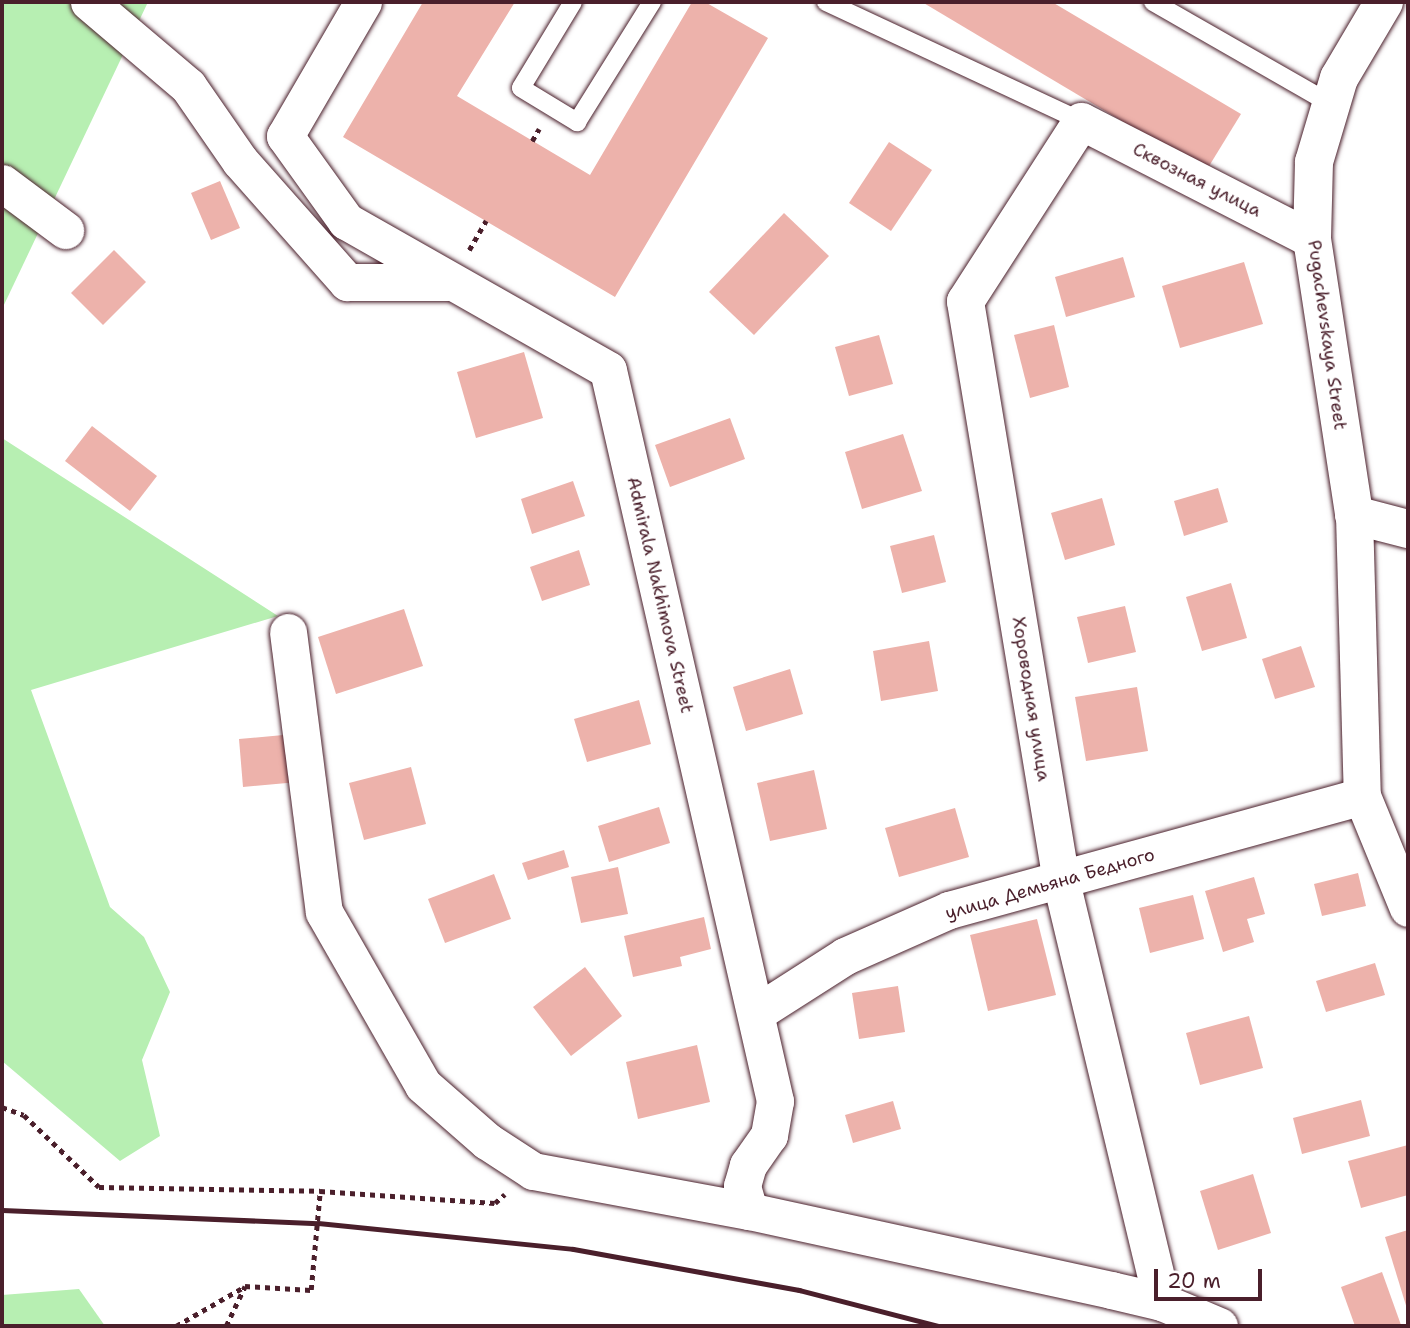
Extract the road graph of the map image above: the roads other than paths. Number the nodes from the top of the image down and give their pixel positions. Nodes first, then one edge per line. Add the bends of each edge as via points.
1 (89, 2) edge
2 (363, 2) edge
3 (573, 2) edge
4 (652, 2) edge
5 (827, 2) edge
6 (1153, 2) edge
7 (1384, 2) edge
8 (1331, 104) junction
9 (1081, 121) junction
10 (2, 183) edge
11 (65, 230) dead end
12 (1312, 239) junction
13 (452, 282) junction
14 (1354, 515) junction
15 (1408, 529) edge
16 (288, 632) dead end
17 (1362, 796) junction
18 (1061, 881) junction
19 (1408, 908) edge
20 (756, 1013) junction
21 (749, 1211) junction
22 (1163, 1303) junction
23 (1219, 1326) edge

1 - 13 street via 188,86 240,161 347,282
2 - 13 street, Admirala Nakhimova Street via 285,135 346,221
3 - 4 lane via 521,89 577,122
5 - 9 lane
6 - 8 lane
7 - 8 street, Pugachevskaya Street via 1339,78
8 - 12 street, Pugachevskaya Street via 1314,162
9 - 12 street, Сквозная улица
9 - 18 street, Хороводная улица via 965,301
10 - 11 street
12 - 14 street, Pugachevskaya Street
13 - 20 street, Admirala Nakhimova Street via 608,370
14 - 15 street
14 - 17 street, Pugachevskaya Street
16 - 21 street via 324,912 423,1085 487,1141 533,1171
17 - 18 street, улица Демьяна Бедного
17 - 19 street, Pugachevskaya Street
18 - 20 street, улица Демьяна Бедного via 949,910 845,956
18 - 22 street, Хороводная улица
20 - 21 street, Admirala Nakhimova Street via 775,1101 769,1135 748,1165 742,1186
21 - 22 street
22 - 23 street

